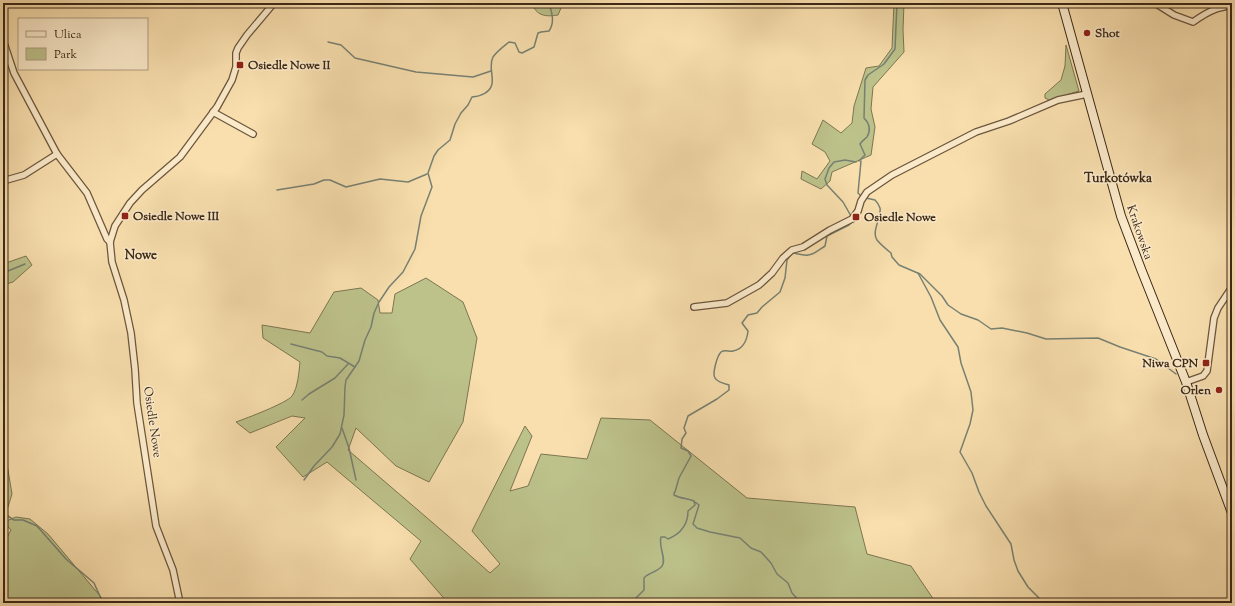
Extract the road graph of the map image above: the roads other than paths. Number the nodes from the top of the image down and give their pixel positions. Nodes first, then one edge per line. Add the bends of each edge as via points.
1 (274, 3) edge
2 (1155, 3) edge
3 (1064, 4) edge
4 (1232, 4) edge
5 (3, 40) edge
6 (1087, 94) junction
7 (214, 112) junction
8 (253, 134) dead end
9 (57, 154) junction
10 (3, 181) edge
11 (110, 242) junction
12 (1232, 287) edge
13 (694, 307) dead end
14 (1186, 382) junction
15 (1232, 512) edge
16 (180, 603) edge

1 - 7 street, Osiedle Nowe via 238,48 232,80
2 - 4 street via 1174,15 1193,22 1216,9
3 - 6 main road, Krakowska
5 - 9 street, Osiedle Nowe via 14,73
6 - 13 street via 1058,100 976,132 892,175 870,189 852,219 803,247 792,250 759,284 727,303
6 - 14 main road, Krakowska via 1121,216
7 - 8 street
7 - 11 street, Osiedle Nowe via 180,158 130,203 115,226
9 - 10 street via 24,175
9 - 11 street, Osiedle Nowe via 87,193
11 - 16 street, Osiedle Nowe via 112,262 131,333 137,403 156,526 170,563
12 - 14 street via 1214,318 1207,370 1203,376
14 - 15 main road, Krakowska

